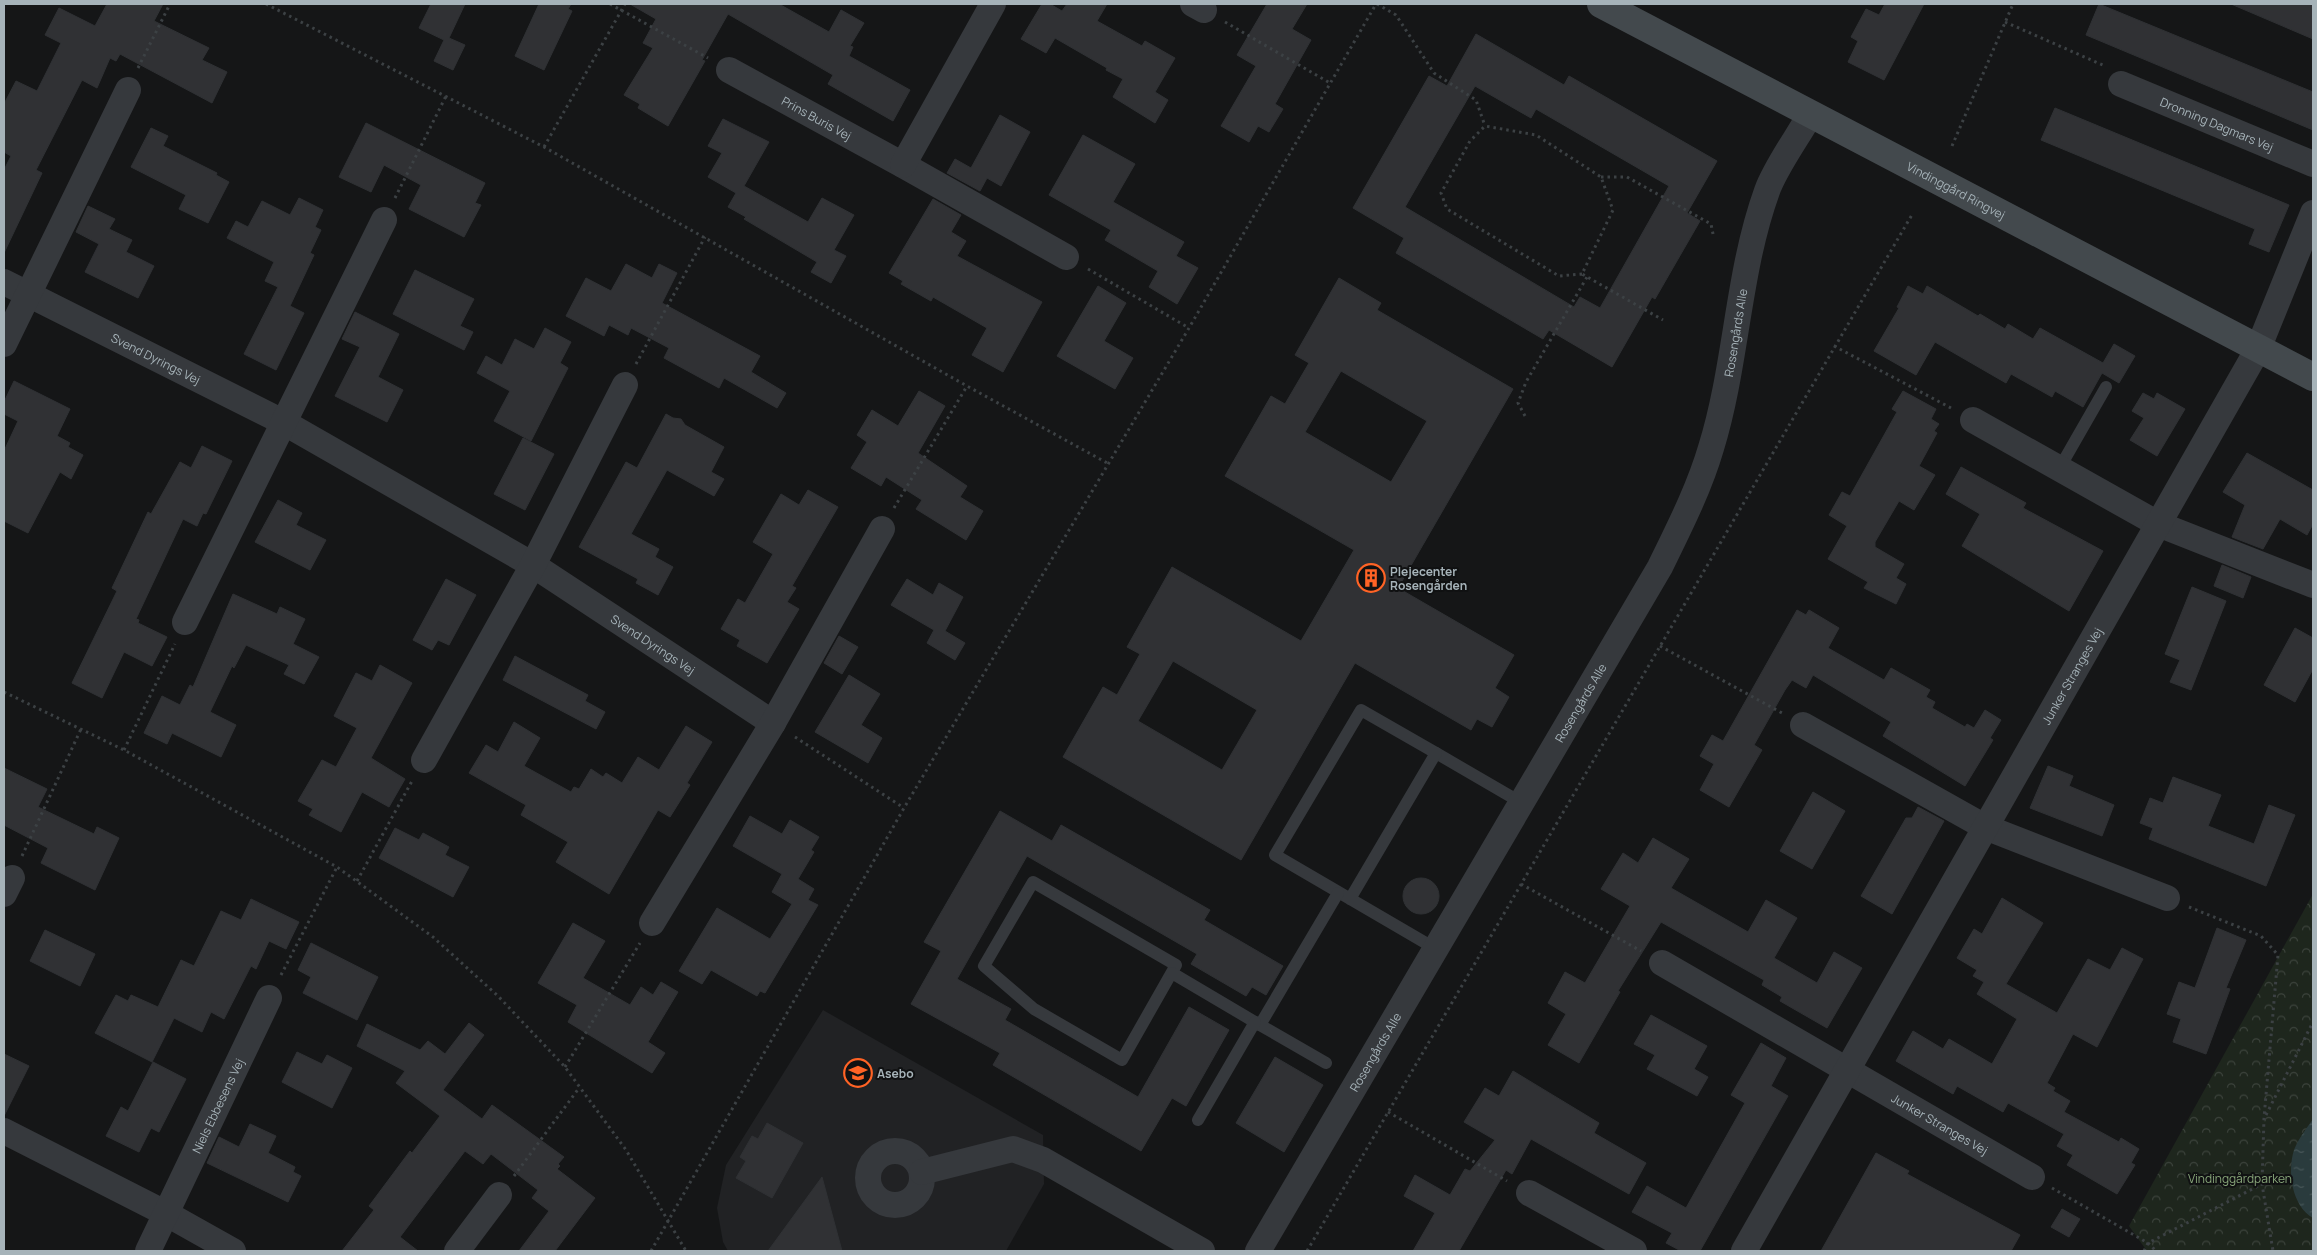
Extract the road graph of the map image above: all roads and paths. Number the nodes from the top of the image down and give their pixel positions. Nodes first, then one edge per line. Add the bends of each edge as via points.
1 (170, 4) edge
2 (266, 4) edge
3 (610, 4) edge
4 (625, 4) edge
5 (993, 4) edge
6 (1377, 4) edge
7 (1601, 4) edge
8 (2013, 4) edge
9 (1199, 7) edge
10 (622, 10) junction
11 (2005, 22) junction
12 (729, 70) joint
13 (1330, 83) junction
14 (2121, 84) joint
15 (128, 90) joint
16 (446, 96) junction
17 (1810, 115) junction
18 (1485, 126) junction
19 (1952, 146) dead end
20 (544, 147) junction
21 (2313, 164) edge
22 (903, 165) junction
23 (1602, 177) junction
24 (1913, 212) dead end
25 (2313, 213) edge
26 (384, 220) joint
27 (1713, 234) dead end
28 (705, 237) junction
29 (1066, 256) joint
30 (1582, 274) junction
31 (1587, 277) junction
32 (4, 282) edge
33 (28, 294) junction
34 (1663, 320) dead end
35 (1189, 328) junction
36 (4, 344) edge
37 (1834, 346) junction
38 (2258, 349) junction
39 (2313, 377) edge
40 (626, 385) joint
41 (967, 386) junction
42 (2106, 387) dead end
43 (1525, 416) dead end
44 (1973, 420) joint
45 (283, 422) junction
46 (1109, 464) junction
47 (2059, 469) junction
48 (2158, 524) junction
49 (882, 529) joint
50 (533, 565) junction
51 (2313, 584) edge
52 (185, 622) joint
53 (1660, 646) junction
54 (4, 692) edge
55 (773, 723) junction
56 (1803, 724) joint
57 (81, 730) junction
58 (124, 750) junction
59 (1436, 753) junction
60 (424, 760) joint
61 (1522, 804) junction
62 (904, 808) junction
63 (1985, 827) junction
64 (336, 867) junction
65 (357, 881) junction
66 (1521, 884) junction
67 (8, 886) edge
68 (1338, 893) junction
69 (2167, 898) joint
70 (1350, 899) junction
71 (652, 924) joint
72 (1436, 949) junction
73 (1662, 963) joint
74 (1172, 973) junction
75 (269, 998) joint
76 (2313, 1022) edge
77 (1258, 1023) junction
78 (1326, 1063) dead end
79 (565, 1067) junction
80 (1848, 1069) junction
81 (579, 1088) junction
82 (1388, 1112) junction
83 (2264, 1118) junction
84 (1198, 1120) dead end
85 (4, 1131) edge
86 (922, 1172) dead end
87 (2032, 1177) joint
88 (2262, 1184) junction
89 (1529, 1193) joint
90 (499, 1195) joint
91 (167, 1214) junction
92 (669, 1220) junction
93 (2148, 1243) junction
94 (148, 1251) edge
95 (233, 1251) edge
96 (457, 1251) edge
97 (652, 1251) edge
98 (686, 1251) edge
99 (1202, 1251) edge
100 (1258, 1251) edge
101 (1307, 1251) edge
102 (1634, 1251) edge
103 (1744, 1251) edge
104 (2144, 1251) edge
105 (2156, 1251) edge
106 (2273, 1251) edge

1 - 15 path
2 - 16 path
3 - 10 path
4 - 10 path
5 - 22 street
6 - 13 path
6 - 18 path via 1396,15 1434,73 1476,100
7 - 17 street, Vindinggård Ringvej
8 - 11 path
9 - 13 path
10 - 12 path
10 - 20 path
11 - 14 path via 2117,72
11 - 19 path
12 - 22 street, Prins Buris Vej
13 - 35 path
14 - 21 street, Dronning Dagmars Vej
15 - 33 street
16 - 20 path
16 - 26 path
17 - 38 street, Vindinggård Ringvej
17 - 61 street, Rosengårds Alle via 1768,189 1752,237 1726,392 1711,448 1686,512 1660,566
18 - 23 path via 1536,135
18 - 30 path via 1470,141 1442,193 1447,210 1559,276
20 - 28 path
22 - 29 street, Prins Buris Vej
23 - 27 path via 1627,177 1711,224
23 - 30 path via 1613,210
24 - 37 path
25 - 38 street
26 - 45 street
28 - 40 path
28 - 41 path
29 - 35 path
30 - 31 path
31 - 34 path
31 - 43 path via 1526,382 1518,402
32 - 33 street, Svend Dyrings Vej
33 - 36 street
33 - 45 street, Svend Dyrings Vej
35 - 46 path
37 - 44 path
37 - 53 path
38 - 39 street, Vindinggård Ringvej
38 - 48 street, Junker Stranges Vej
40 - 50 street
41 - 46 path
41 - 49 path
42 - 47 lane
44 - 47 street
45 - 50 street, Svend Dyrings Vej
45 - 52 street
46 - 62 path
47 - 48 street
48 - 51 street
48 - 63 street, Junker Stranges Vej
49 - 55 street
50 - 55 street, Svend Dyrings Vej
50 - 60 street
52 - 58 path
53 - 56 path
53 - 66 path
54 - 57 path
55 - 62 path
55 - 71 street
56 - 63 street
57 - 58 path
57 - 67 path
58 - 64 path
59 - 61 lane
59 - 68 lane via 1361,710 1275,856
59 - 70 lane
60 - 65 path
61 - 72 street, Rosengårds Alle
62 - 92 path
63 - 69 street
63 - 80 street, Junker Stranges Vej
64 - 65 path
64 - 75 path
65 - 79 path via 432,938 484,983
66 - 73 path
66 - 82 path
68 - 70 lane
68 - 77 lane
69 - 83 path via 2261,936 2278,955
70 - 72 lane
71 - 79 path
72 - 100 street, Rosengårds Alle
73 - 80 street, Junker Stranges Vej
74 - 74 lane via 1122,1060 1034,1009 984,966 1033,882 1176,965
74 - 77 lane
75 - 91 street, Niels Ebbesens Vej
76 - 83 path
77 - 78 lane
77 - 84 lane
79 - 81 path
80 - 87 street, Junker Stranges Vej
80 - 103 street, Junker Stranges Vej
81 - 90 path
81 - 92 path via 626,1150
82 - 89 path
82 - 101 path
83 - 88 path
85 - 91 street
86 - 99 street via 1013,1149 1043,1160
87 - 93 path
88 - 93 path
88 - 106 path
89 - 102 street
90 - 96 street
91 - 94 street, Niels Ebbesens Vej
91 - 95 street
92 - 97 path
92 - 98 path
93 - 104 path
93 - 105 path

